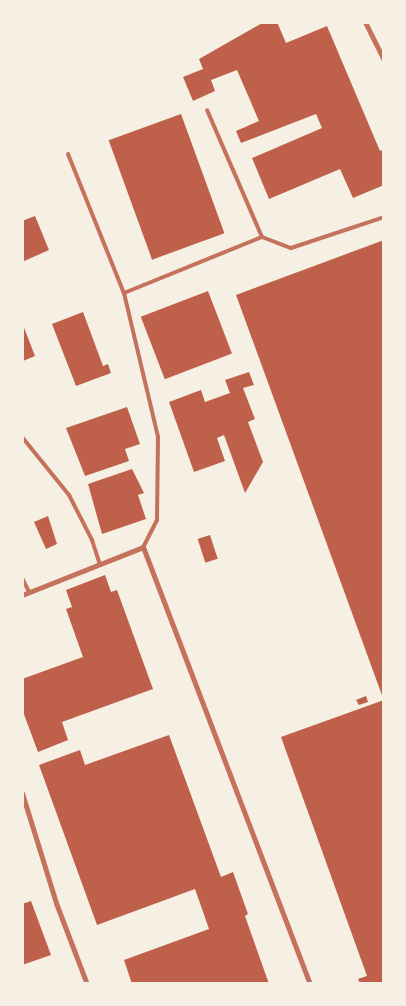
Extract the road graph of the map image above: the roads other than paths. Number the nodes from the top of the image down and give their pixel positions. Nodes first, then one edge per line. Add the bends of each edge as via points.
1 (365, 22) edge
2 (384, 60) edge
3 (207, 110) dead end
4 (68, 154) dead end
5 (384, 217) edge
6 (262, 237) junction
7 (124, 293) junction
8 (22, 437) edge
9 (143, 547) junction
10 (100, 564) junction
11 (22, 578) edge
12 (29, 592) junction
13 (22, 596) edge
14 (22, 793) edge
15 (87, 984) edge
16 (310, 984) edge

1 - 2 street
3 - 6 lane
4 - 7 lane
5 - 6 lane via 290,248
6 - 7 lane
7 - 9 lane via 158,437 157,520
8 - 10 lane via 69,496 92,540
9 - 10 street
9 - 16 street
10 - 12 street
11 - 12 lane
12 - 13 street
14 - 15 street via 56,903

